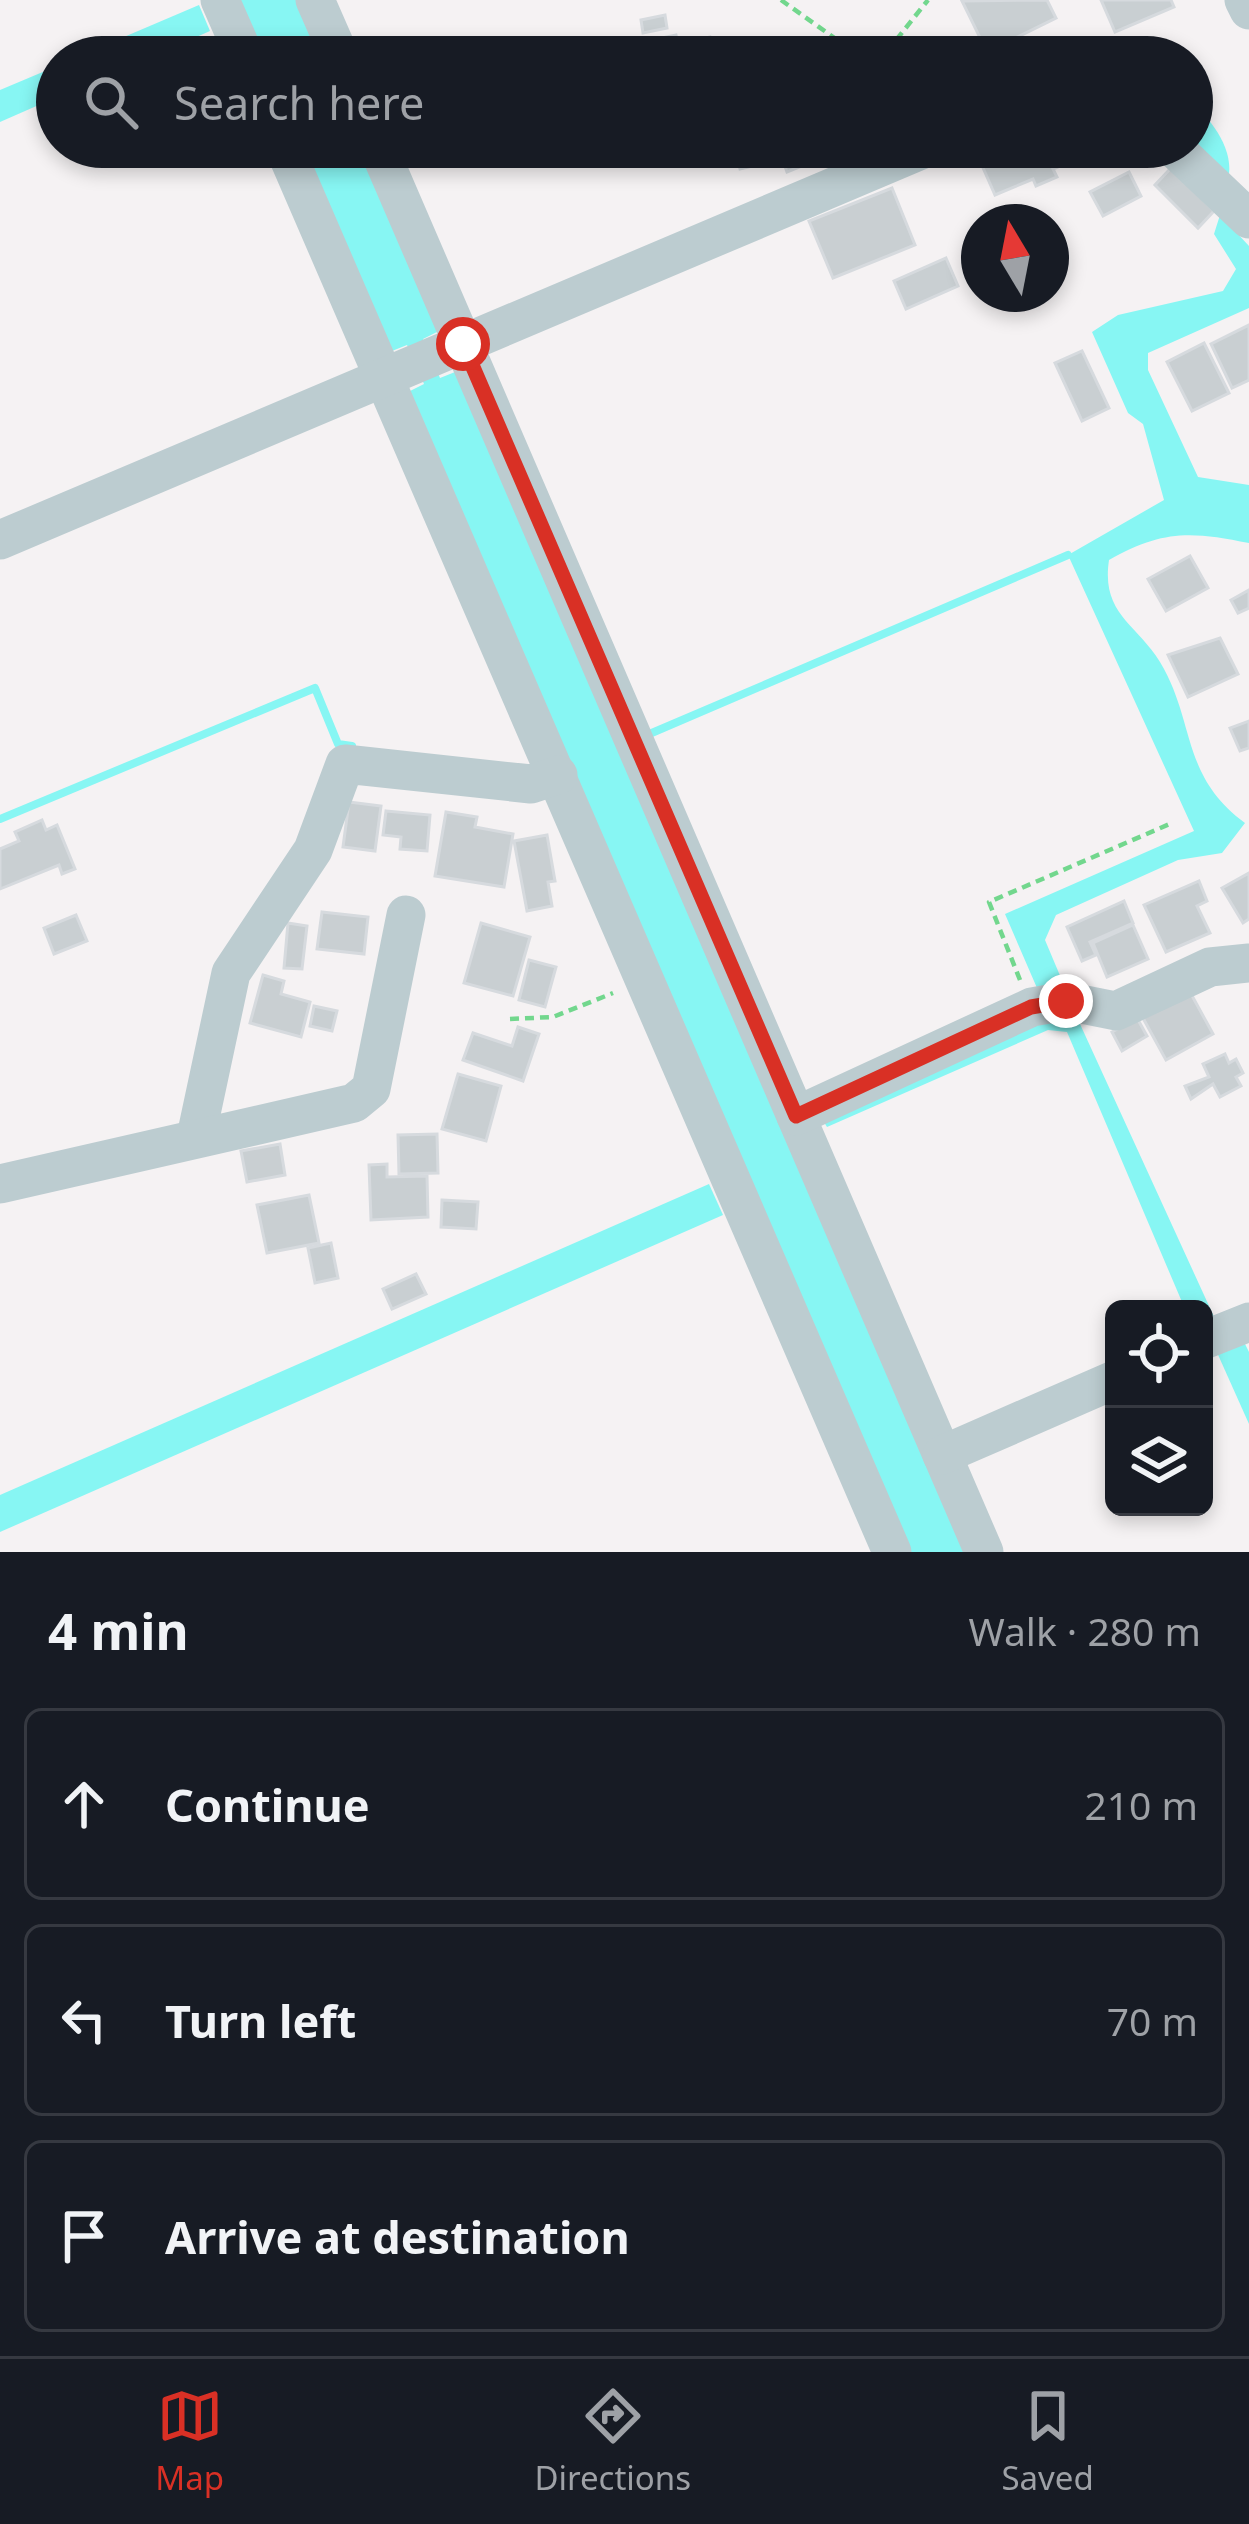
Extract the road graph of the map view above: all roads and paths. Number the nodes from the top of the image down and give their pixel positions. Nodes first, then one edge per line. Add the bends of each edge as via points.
1 (220, 0) edge
2 (315, 0) edge
3 (782, 0) edge
4 (928, 0) edge
5 (1244, 0) edge
6 (1249, 10) edge
7 (236, 36) edge
8 (331, 36) edge
9 (832, 36) edge
10 (899, 36) edge
11 (298, 168) edge
12 (383, 168) edge
13 (879, 168) edge
14 (1195, 168) edge
15 (1249, 219) edge
16 (424, 361) junction
17 (0, 540) edge
18 (558, 775) junction
19 (1172, 823) dead end
20 (406, 915) dead end
21 (1249, 963) edge
22 (646, 979) junction
23 (1031, 1007) junction
24 (510, 1019) dead end
25 (796, 1116) junction
26 (196, 1137) junction
27 (0, 1184) edge
28 (1249, 1322) edge
29 (1213, 1336) edge
30 (1105, 1384) edge
31 (943, 1455) junction
32 (892, 1552) edge
33 (984, 1552) edge

1 - 7 street
2 - 8 street
3 - 9 path
4 - 10 path
5 - 6 street
11 - 16 street
12 - 16 street
13 - 16 street
14 - 15 street
16 - 17 street
16 - 18 street
16 - 25 street
18 - 22 street
18 - 26 street via 531,784 345,764 313,850 231,973
19 - 23 path via 989,902
20 - 26 street via 371,1089 354,1103
21 - 23 street via 1210,967 1116,1010 1066,1001
22 - 24 path via 554,1017
22 - 32 street
23 - 25 street
25 - 31 street
26 - 27 street
28 - 29 street
30 - 31 street
31 - 33 street

